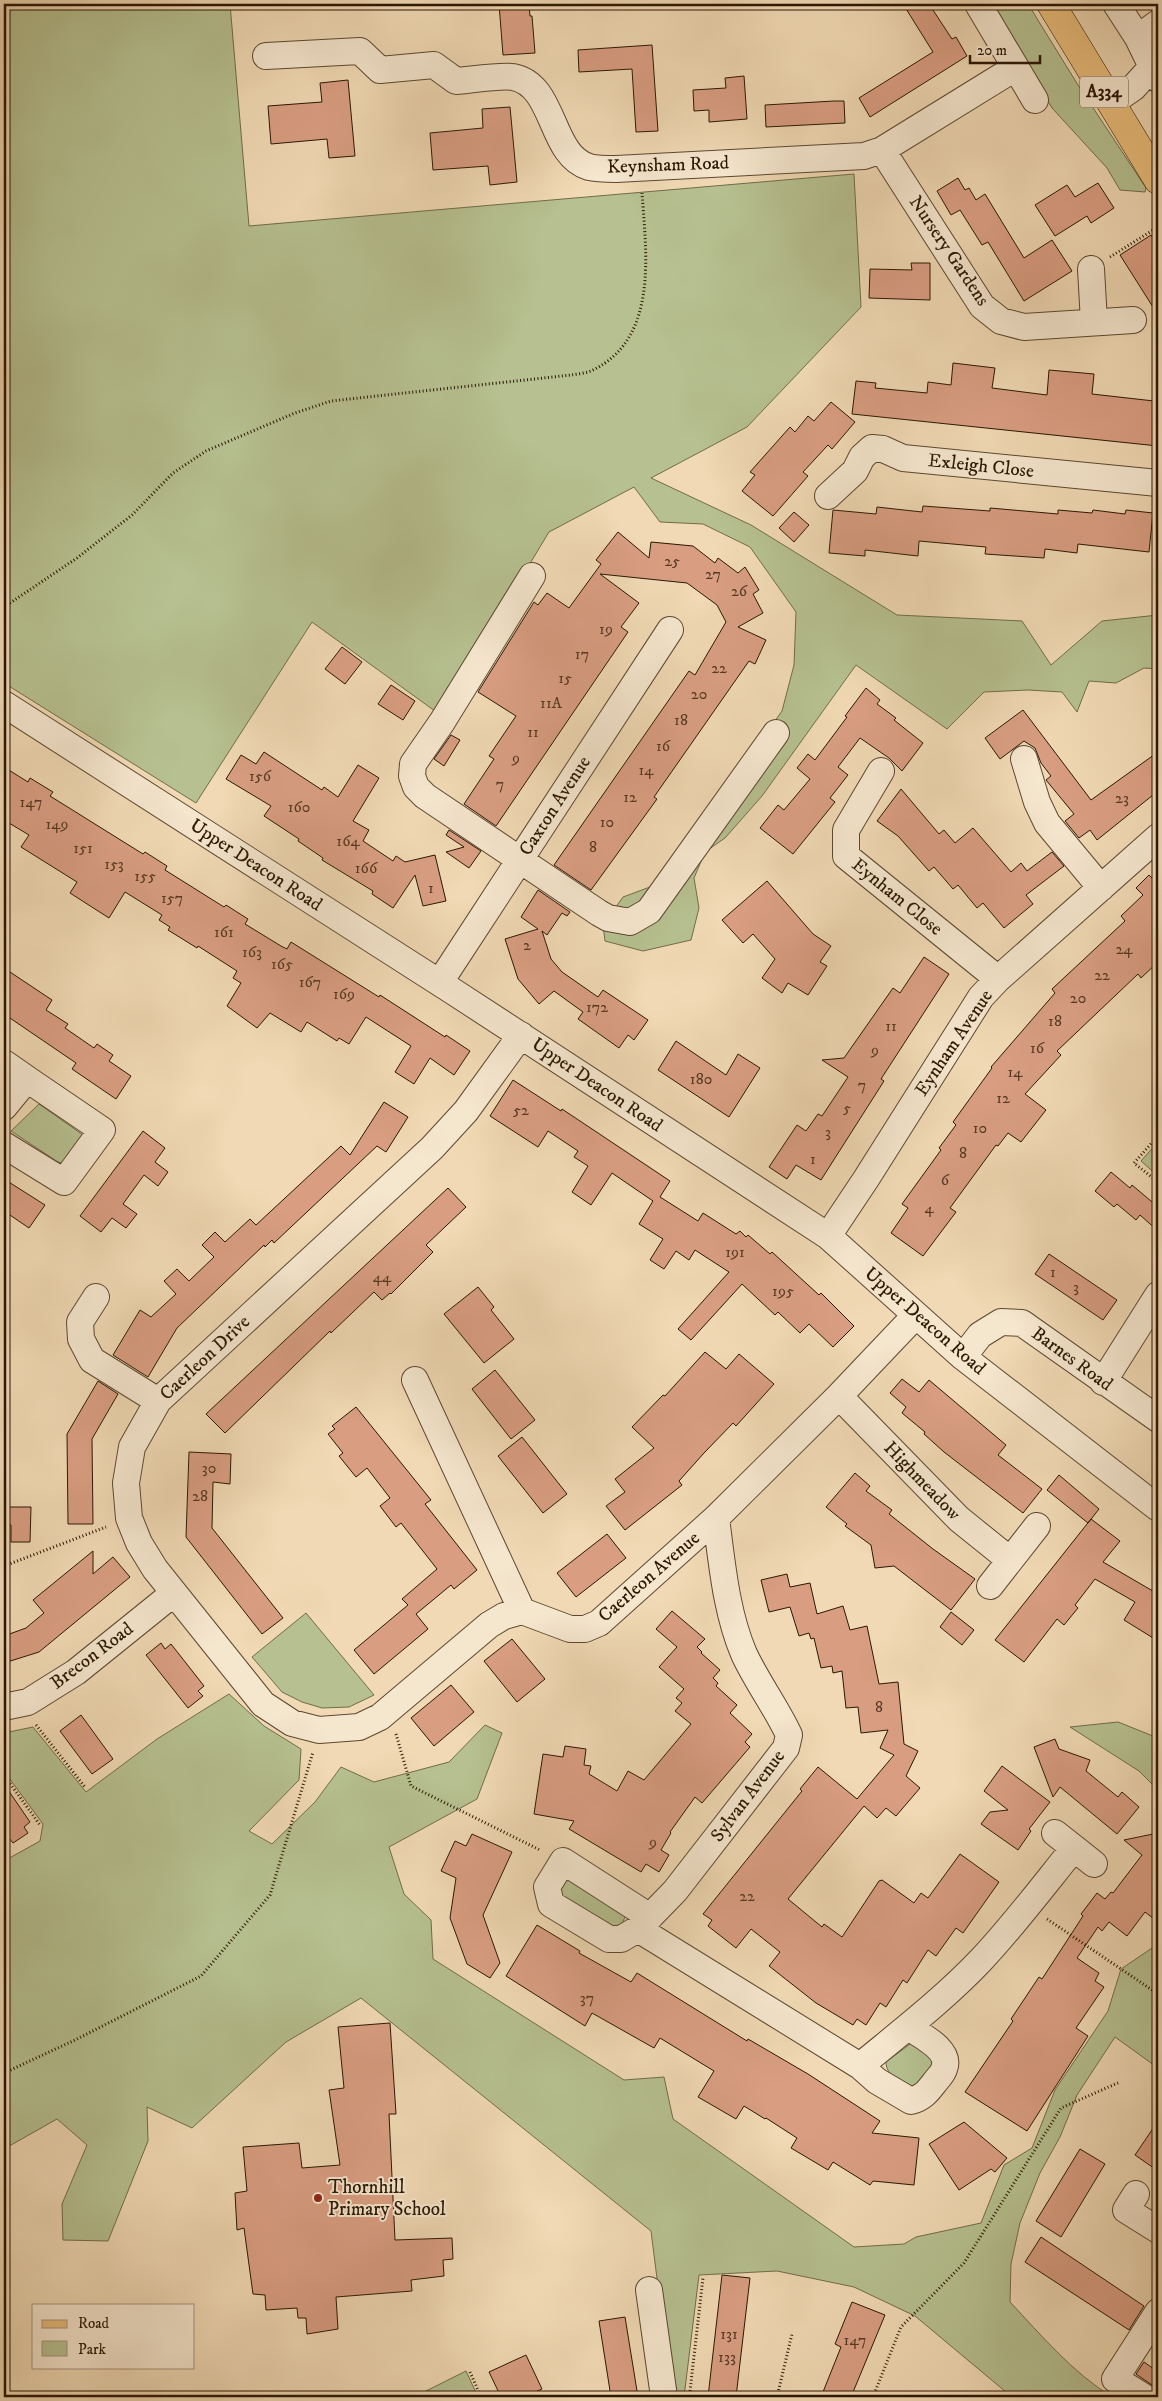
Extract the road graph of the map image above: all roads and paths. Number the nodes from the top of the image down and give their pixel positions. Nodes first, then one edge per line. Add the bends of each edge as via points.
1 (978, 4) edge
2 (1051, 4) edge
3 (1116, 4) edge
4 (1158, 23) edge
5 (1138, 38) junction
6 (266, 56) dead end
7 (1015, 68) junction
8 (1155, 73) edge
9 (1035, 100) dead end
10 (1111, 103) junction
11 (882, 150) junction
12 (639, 168) junction
13 (1158, 180) edge
14 (4, 204) edge
15 (4, 216) edge
16 (1158, 227) edge
17 (1091, 269) joint
18 (1133, 320) dead end
19 (1094, 322) junction
20 (1158, 483) edge
21 (828, 496) dead end
22 (532, 576) dead end
23 (4, 607) edge
24 (670, 630) dead end
25 (4, 704) edge
26 (776, 733) dead end
27 (1024, 759) dead end
28 (881, 771) dead end
29 (1158, 837) edge
30 (520, 859) junction
31 (1101, 888) junction
32 (998, 979) junction
33 (440, 982) junction
34 (521, 1035) junction
35 (4, 1064) edge
36 (27, 1079) junction
37 (4, 1107) edge
38 (1158, 1136) edge
39 (4, 1145) edge
40 (1158, 1182) edge
41 (828, 1236) junction
42 (1158, 1295) edge
43 (96, 1297) dead end
44 (915, 1316) junction
45 (963, 1357) junction
46 (415, 1380) dead end
47 (1103, 1382) junction
48 (840, 1396) junction
49 (158, 1401) junction
50 (1158, 1419) edge
51 (1158, 1508) edge
52 (129, 1518) junction
53 (716, 1518) junction
54 (1038, 1526) dead end
55 (1010, 1560) junction
56 (4, 1566) edge
57 (990, 1586) dead end
58 (174, 1594) junction
59 (522, 1611) junction
60 (11, 1705) edge
61 (389, 1710) junction
62 (319, 1730) junction
63 (4, 1775) edge
64 (85, 1787) dead end
65 (40, 1824) dead end
66 (563, 1861) junction
67 (1094, 1864) dead end
68 (1028, 1906) junction
69 (644, 1923) junction
70 (1158, 1994) edge
71 (908, 2027) junction
72 (860, 2066) junction
73 (4, 2073) edge
74 (1120, 2082) dead end
75 (1136, 2194) dead end
76 (1158, 2230) edge
77 (703, 2278) dead end
78 (649, 2290) dead end
79 (1158, 2312) edge
80 (792, 2334) dead end
81 (470, 2372) dead end
82 (481, 2397) edge
83 (664, 2397) edge
84 (689, 2397) edge
85 (777, 2397) edge
86 (873, 2397) edge
87 (1144, 2397) edge

1 - 7 street
2 - 10 main road, A334
3 - 5 street
4 - 5 street
5 - 8 street
6 - 12 street, Keynsham Road via 360,51 380,70 434,65 456,81 513,77 528,84 540,97 571,156 588,167
7 - 9 street
7 - 11 street, Keynsham Road
8 - 10 street
10 - 13 main road, A334
11 - 12 street, Keynsham Road via 864,156
11 - 19 street, Nursery Gardens via 982,306 1001,322 1024,327
12 - 23 path via 647,258 646,283 633,329 623,346 608,361 592,371 571,375 331,401 296,413 206,451 185,464 132,515 77,558
14 - 15 path
16 - 17 path
17 - 19 street
18 - 19 street, Nursery Gardens
20 - 21 street, Exleigh Close via 903,458 872,448 862,457 855,471
22 - 30 street via 413,764 412,776 416,787 425,796
24 - 30 street, Caxton Avenue
25 - 33 street, Upper Deacon Road
26 - 30 street via 649,911 630,922 608,918
27 - 31 street via 1047,823
28 - 32 street, Eynham Close via 846,830 846,856
29 - 31 street, Eynham Avenue
30 - 33 street, Caxton Avenue
31 - 32 street, Eynham Avenue
32 - 41 street, Eynham Avenue via 981,997
33 - 34 street, Upper Deacon Road
34 - 41 street, Upper Deacon Road
34 - 49 street, Caerleon Drive via 466,1111 432,1148
35 - 36 street
36 - 37 street
36 - 39 street via 102,1130 64,1182
38 - 40 path via 1134,1163
41 - 44 street, Upper Deacon Road
42 - 47 street
43 - 49 street via 80,1322 81,1340 92,1360
44 - 45 street, Upper Deacon Road
44 - 48 street, Caerleon Avenue
45 - 47 street, Barnes Road via 980,1335 1001,1322 1022,1324
45 - 51 street, Upper Deacon Road
46 - 59 street
47 - 50 street, Barnes Road
48 - 53 street, Caerleon Avenue
48 - 55 street, Highmeadow via 959,1519
49 - 52 street, Caerleon Drive via 132,1447 126,1483
52 - 56 path
52 - 58 street, Caerleon Drive via 139,1543
53 - 59 street, Caerleon Avenue via 599,1623 585,1629 570,1629
53 - 69 street, Sylvan Avenue via 732,1616 744,1652 789,1735 786,1748 675,1890
54 - 55 street
55 - 57 street
58 - 60 street, Brecon Road via 76,1672 28,1702
58 - 62 street, Caerleon Drive via 263,1704 292,1723
59 - 61 street, Caerleon Drive via 489,1625
60 - 64 path
61 - 62 street, Caerleon Drive via 358,1728
61 - 66 path via 411,1786
62 - 73 path via 270,1895 200,1976
63 - 65 path
66 - 69 street
66 - 69 street, Sylvan Avenue via 548,1888 551,1904 609,1939 621,1939
67 - 68 street via 1065,1840
68 - 70 path
68 - 71 street via 981,1960
69 - 72 street
71 - 72 street
71 - 72 street via 941,2050 946,2060 945,2068 926,2094 911,2101 877,2081
74 - 86 path via 1062,2108 964,2263 901,2327
75 - 76 street via 1126,2210
77 - 84 path
78 - 83 street
79 - 87 street via 1115,2379
80 - 85 path
81 - 82 path

